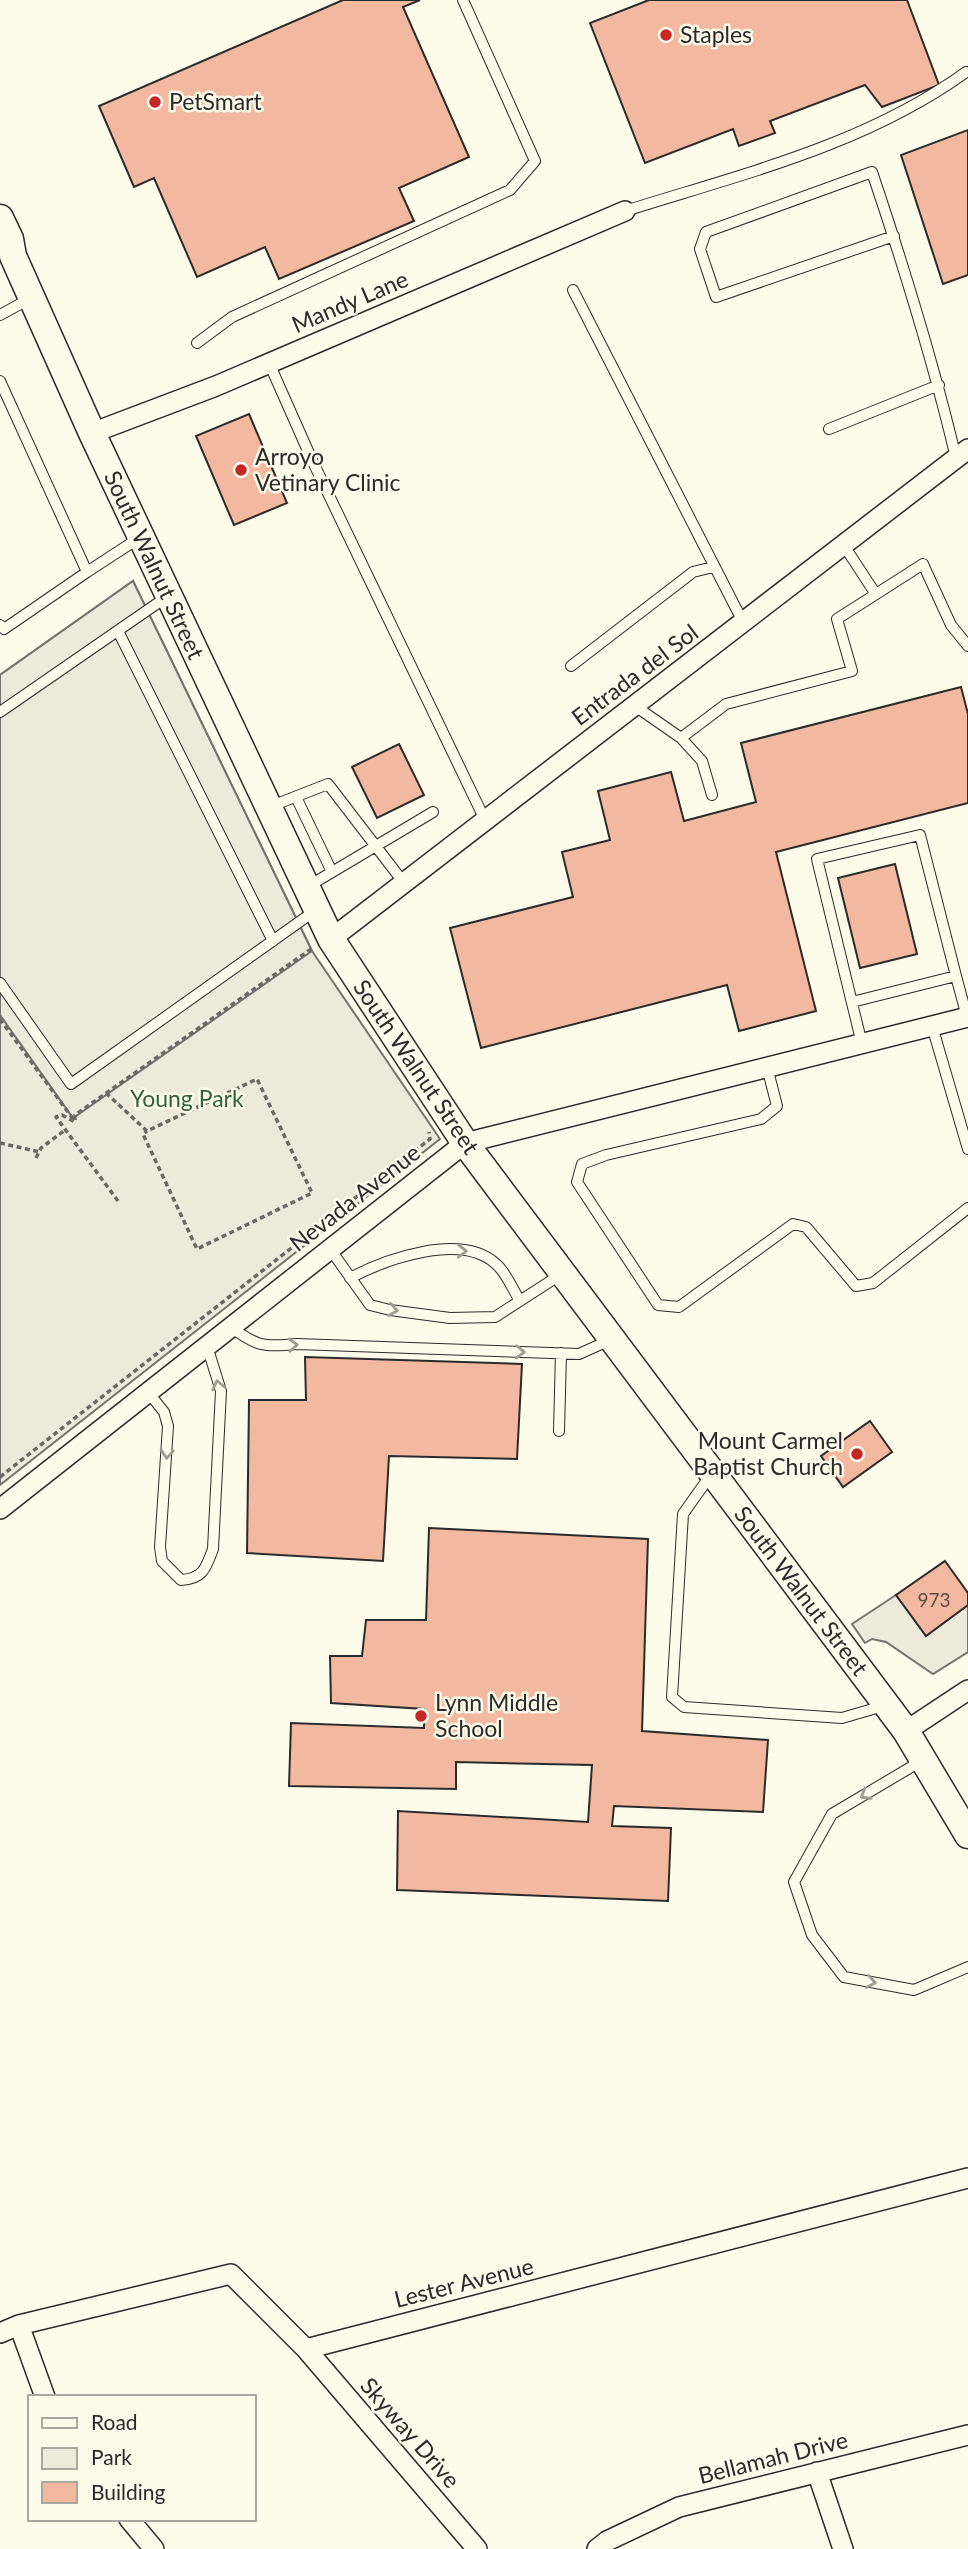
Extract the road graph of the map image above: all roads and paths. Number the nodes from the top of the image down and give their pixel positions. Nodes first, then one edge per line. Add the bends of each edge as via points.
1 (463, 0) edge
2 (966, 72) dead end
3 (625, 211) joint
4 (0, 218) edge
5 (894, 236) junction
6 (573, 290) dead end
7 (31, 298) junction
8 (0, 315) edge
9 (197, 343) dead end
10 (269, 363) junction
11 (0, 381) edge
12 (939, 385) junction
13 (829, 429) dead end
14 (92, 433) junction
15 (962, 454) edge
16 (140, 537) junction
17 (843, 543) junction
18 (713, 567) junction
19 (87, 572) junction
20 (875, 593) junction
21 (169, 596) junction
22 (743, 622) junction
23 (0, 625) edge
24 (118, 631) junction
25 (968, 646) edge
26 (571, 666) dead end
27 (635, 706) junction
28 (0, 712) edge
29 (681, 738) junction
30 (712, 794) dead end
31 (296, 797) junction
32 (269, 807) junction
33 (433, 812) dead end
34 (485, 820) junction
35 (376, 846) junction
36 (332, 872) junction
37 (404, 883) junction
38 (312, 898) junction
39 (330, 937) junction
40 (273, 941) junction
41 (956, 976) junction
42 (0, 983) edge
43 (852, 1002) junction
44 (967, 1017) edge
45 (0, 1019) edge
46 (932, 1026) junction
47 (862, 1044) junction
48 (767, 1068) junction
49 (106, 1093) junction
50 (75, 1122) junction
51 (65, 1130) junction
52 (147, 1130) junction
53 (430, 1139) dead end
54 (0, 1143) edge
55 (464, 1143) junction
56 (968, 1149) edge
57 (40, 1152) junction
58 (36, 1158) dead end
59 (118, 1201) dead end
60 (968, 1209) edge
61 (330, 1249) junction
62 (563, 1273) junction
63 (351, 1278) junction
64 (520, 1301) junction
65 (231, 1327) junction
66 (612, 1339) junction
67 (207, 1346) junction
68 (561, 1353) junction
69 (148, 1392) junction
70 (559, 1431) dead end
71 (712, 1472) junction
72 (0, 1477) edge
73 (0, 1509) edge
74 (968, 1690) edge
75 (887, 1704) junction
76 (906, 1731) junction
77 (923, 1760) junction
78 (968, 1835) edge
79 (968, 1967) edge
80 (968, 2178) edge
81 (19, 2325) junction
82 (0, 2333) edge
83 (306, 2349) junction
84 (45, 2395) edge
85 (968, 2435) edge
86 (817, 2472) junction
87 (131, 2521) edge
88 (154, 2549) edge
89 (477, 2549) edge
90 (597, 2549) edge
91 (843, 2549) edge

1 - 9 lane via 535,161 510,190 232,317
2 - 3 lane via 932,97 843,141
3 - 10 street, Mandy Lane
4 - 7 street, South Walnut Street
5 - 5 lane via 872,172 706,232 700,248 716,297
5 - 12 lane
6 - 18 lane
7 - 8 lane
7 - 14 street, South Walnut Street
10 - 14 street, Mandy Lane
10 - 34 lane
11 - 19 lane
12 - 13 lane
12 - 15 lane
14 - 16 street, South Walnut Street
15 - 17 street, Entrada del Sol
16 - 19 lane
16 - 21 street, South Walnut Street
17 - 20 lane
17 - 22 street, Entrada del Sol
18 - 22 lane
18 - 26 lane via 693,572
19 - 23 lane via 4,629
20 - 25 lane via 923,564 951,625
20 - 29 lane via 837,619 852,671 726,704
21 - 24 lane
21 - 32 street, South Walnut Street
22 - 27 street, Entrada del Sol
24 - 28 lane
24 - 40 lane
27 - 29 lane
27 - 34 street, Entrada del Sol
29 - 30 lane via 702,761
31 - 32 lane
31 - 35 lane via 328,784
31 - 36 lane
32 - 38 street, South Walnut Street
33 - 35 lane
34 - 37 street, Entrada del Sol
35 - 36 lane
35 - 37 lane
36 - 38 lane
37 - 39 street, Entrada del Sol
38 - 39 street, South Walnut Street
38 - 40 lane
39 - 49 path
39 - 55 street, South Walnut Street
40 - 42 lane via 72,1083
41 - 43 lane
41 - 43 lane via 920,835 817,859
41 - 44 lane
43 - 47 lane
44 - 46 street, Nevada Avenue
45 - 50 path
46 - 47 street, Nevada Avenue
46 - 56 lane
47 - 48 street, Nevada Avenue
48 - 55 street, Nevada Avenue
48 - 60 lane via 777,1106 761,1119 582,1164 577,1182 658,1305 679,1307 793,1224 806,1227 856,1286 873,1283
49 - 50 path via 75,1115
49 - 52 path
50 - 51 path via 56,1116
51 - 57 path
51 - 59 path
52 - 52 path via 257,1079 312,1193 197,1250 143,1134
53 - 72 path
54 - 57 path
55 - 61 street, Nevada Avenue
55 - 62 street, South Walnut Street
57 - 58 path
61 - 63 lane
61 - 65 street, Nevada Avenue
62 - 64 lane
62 - 66 street, South Walnut Street
63 -> 64 lane via 370,1305 390,1310 450,1318 495,1317
63 -> 64 lane via 382,1261 431,1251 474,1251 497,1264
65 - 67 street, Nevada Avenue
65 -> 68 lane via 253,1344 269,1347 297,1343
66 - 68 lane via 579,1354
66 - 71 street, South Walnut Street
67 - 69 street, Nevada Avenue
69 -> 67 lane via 169,1426 162,1561 181,1580 196,1579 205,1572 213,1549 221,1391
68 - 70 lane
69 - 73 street, Nevada Avenue
71 - 75 street, South Walnut Street
71 - 75 lane via 683,1514 672,1697 684,1707 842,1718
74 - 76 street
75 - 76 street, South Walnut Street
76 - 77 street, South Walnut Street
77 - 78 street, South Walnut Street
77 -> 79 lane via 832,1814 794,1882 811,1935 844,1977 914,1990
80 - 83 street, Lester Avenue
81 - 82 street
81 - 83 street via 231,2274
81 - 84 street
83 - 89 street, Skyway Drive
85 - 86 street, Bellamah Drive
86 - 90 street, Bellamah Drive via 679,2507
86 - 91 street
87 - 88 street

